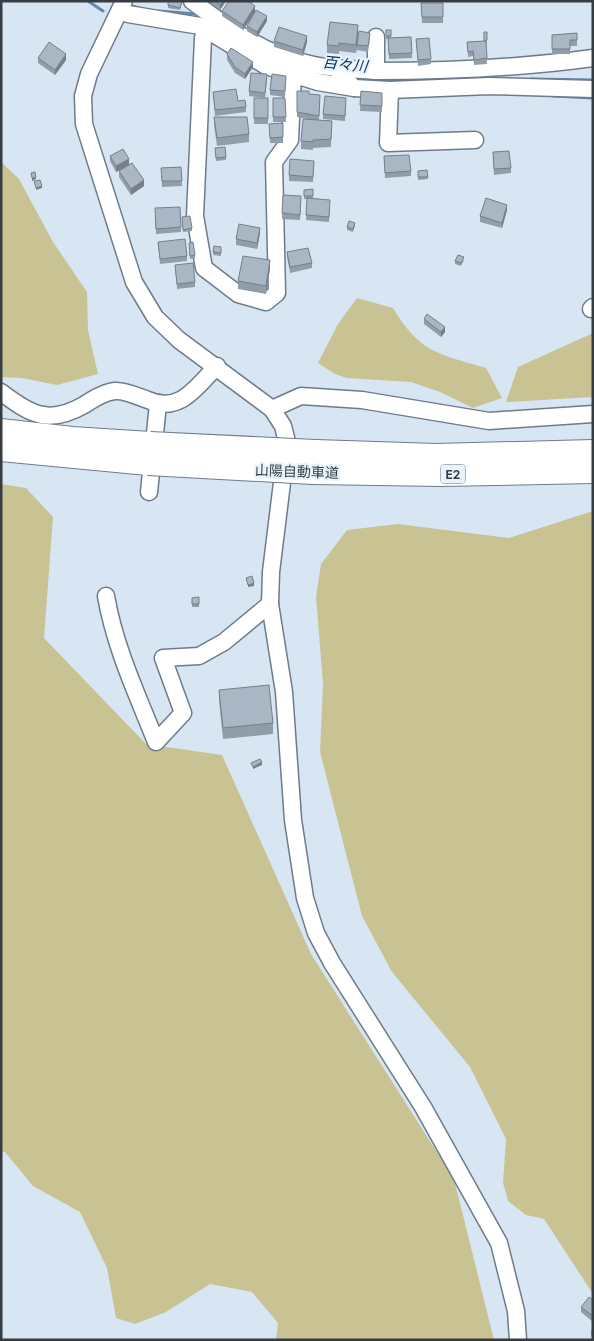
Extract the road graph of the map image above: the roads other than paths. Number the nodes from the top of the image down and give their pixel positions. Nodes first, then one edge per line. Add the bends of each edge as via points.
1 (192, 1) edge
2 (122, 6) edge
3 (205, 26) junction
4 (376, 37) dead end
5 (593, 58) edge
6 (337, 69) junction
7 (376, 71) junction
8 (293, 78) junction
9 (480, 78) junction
10 (352, 86) junction
11 (593, 90) edge
12 (390, 94) junction
13 (475, 140) dead end
14 (217, 366) junction
15 (1, 392) edge
16 (158, 404) junction
17 (272, 409) junction
18 (593, 414) edge
19 (1, 431) edge
20 (1, 449) edge
21 (593, 452) edge
22 (149, 454) junction
23 (314, 462) junction
24 (593, 471) edge
25 (149, 492) dead end
26 (106, 596) dead end
27 (270, 604) junction
28 (518, 1340) edge

1 - 3 street
2 - 3 street via 128,14
2 - 14 street via 89,74 83,96 84,124 134,282 156,317 179,340
3 - 6 street via 242,37 268,51
3 - 8 street via 266,66
3 - 8 street via 195,216 204,268 238,294 266,302 276,293 274,162 290,140
4 - 7 street
5 - 9 street
6 - 7 street
6 - 10 street
7 - 9 street
8 - 10 street
9 - 11 street
9 - 12 street
10 - 12 street
12 - 13 street via 388,143
14 - 16 street via 186,397 172,404
14 - 17 street
15 - 16 street via 19,406 43,417 70,412 103,394 116,391
16 - 25 street
17 - 18 street via 301,396 362,400 490,421
17 - 27 street via 283,426 287,442
19 - 22 highway, 山陽自動車道 / E2 via 72,439
20 - 22 highway, 山陽自動車道 / E2
21 - 23 highway, 山陽自動車道 / E2
22 - 23 highway, 山陽自動車道 / E2, bridge
23 - 24 highway, 山陽自動車道 / E2 via 442,474
26 - 27 street via 110,622 131,684 156,742 183,713 163,658 198,656 224,642
27 - 28 street via 284,692 293,820 305,898 316,933 423,1107 499,1243 516,1310

